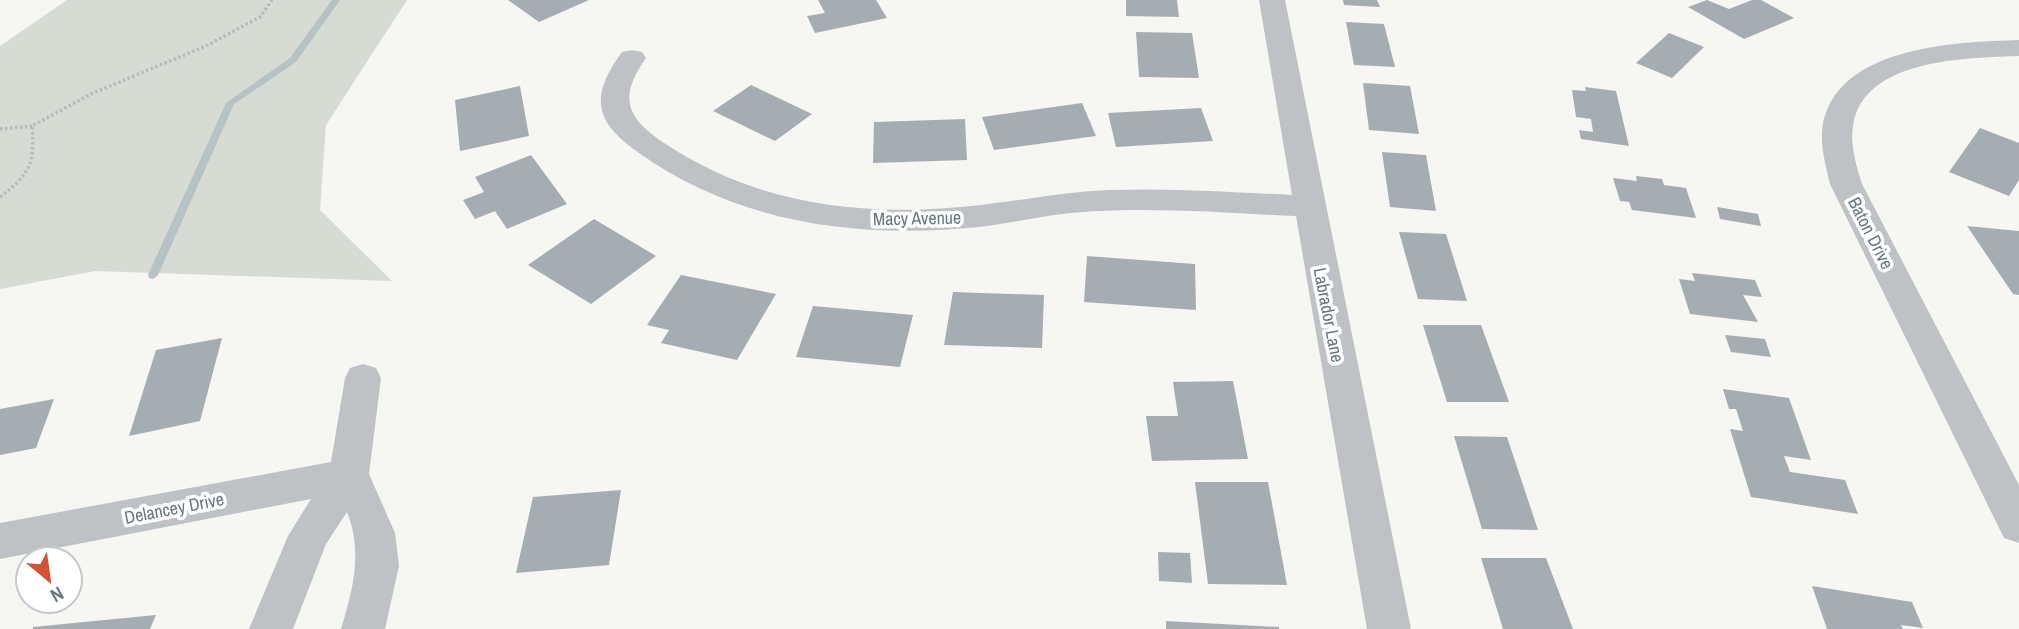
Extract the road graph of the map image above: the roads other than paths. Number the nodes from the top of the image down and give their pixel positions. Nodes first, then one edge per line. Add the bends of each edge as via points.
1 (1272, 0) edge
2 (2019, 48) edge
3 (632, 58) dead end
4 (1308, 206) junction
5 (363, 378) dead end
6 (349, 475) junction
7 (2019, 525) edge
8 (0, 541) edge
9 (271, 629) edge
10 (363, 629) edge
11 (1389, 629) edge

1 - 4 street, Labrador Lane
2 - 7 street, Baton Drive via 1920,57 1866,80 1849,98 1839,121 1838,152 1846,184
3 - 4 street, Macy Avenue via 614,90 614,107 630,132 662,158 700,179 747,198 802,211 925,220 1117,200
4 - 11 street, Labrador Lane
5 - 6 street
6 - 8 street, Delancey Drive
6 - 9 street via 309,536
6 - 10 street via 371,516 379,548

